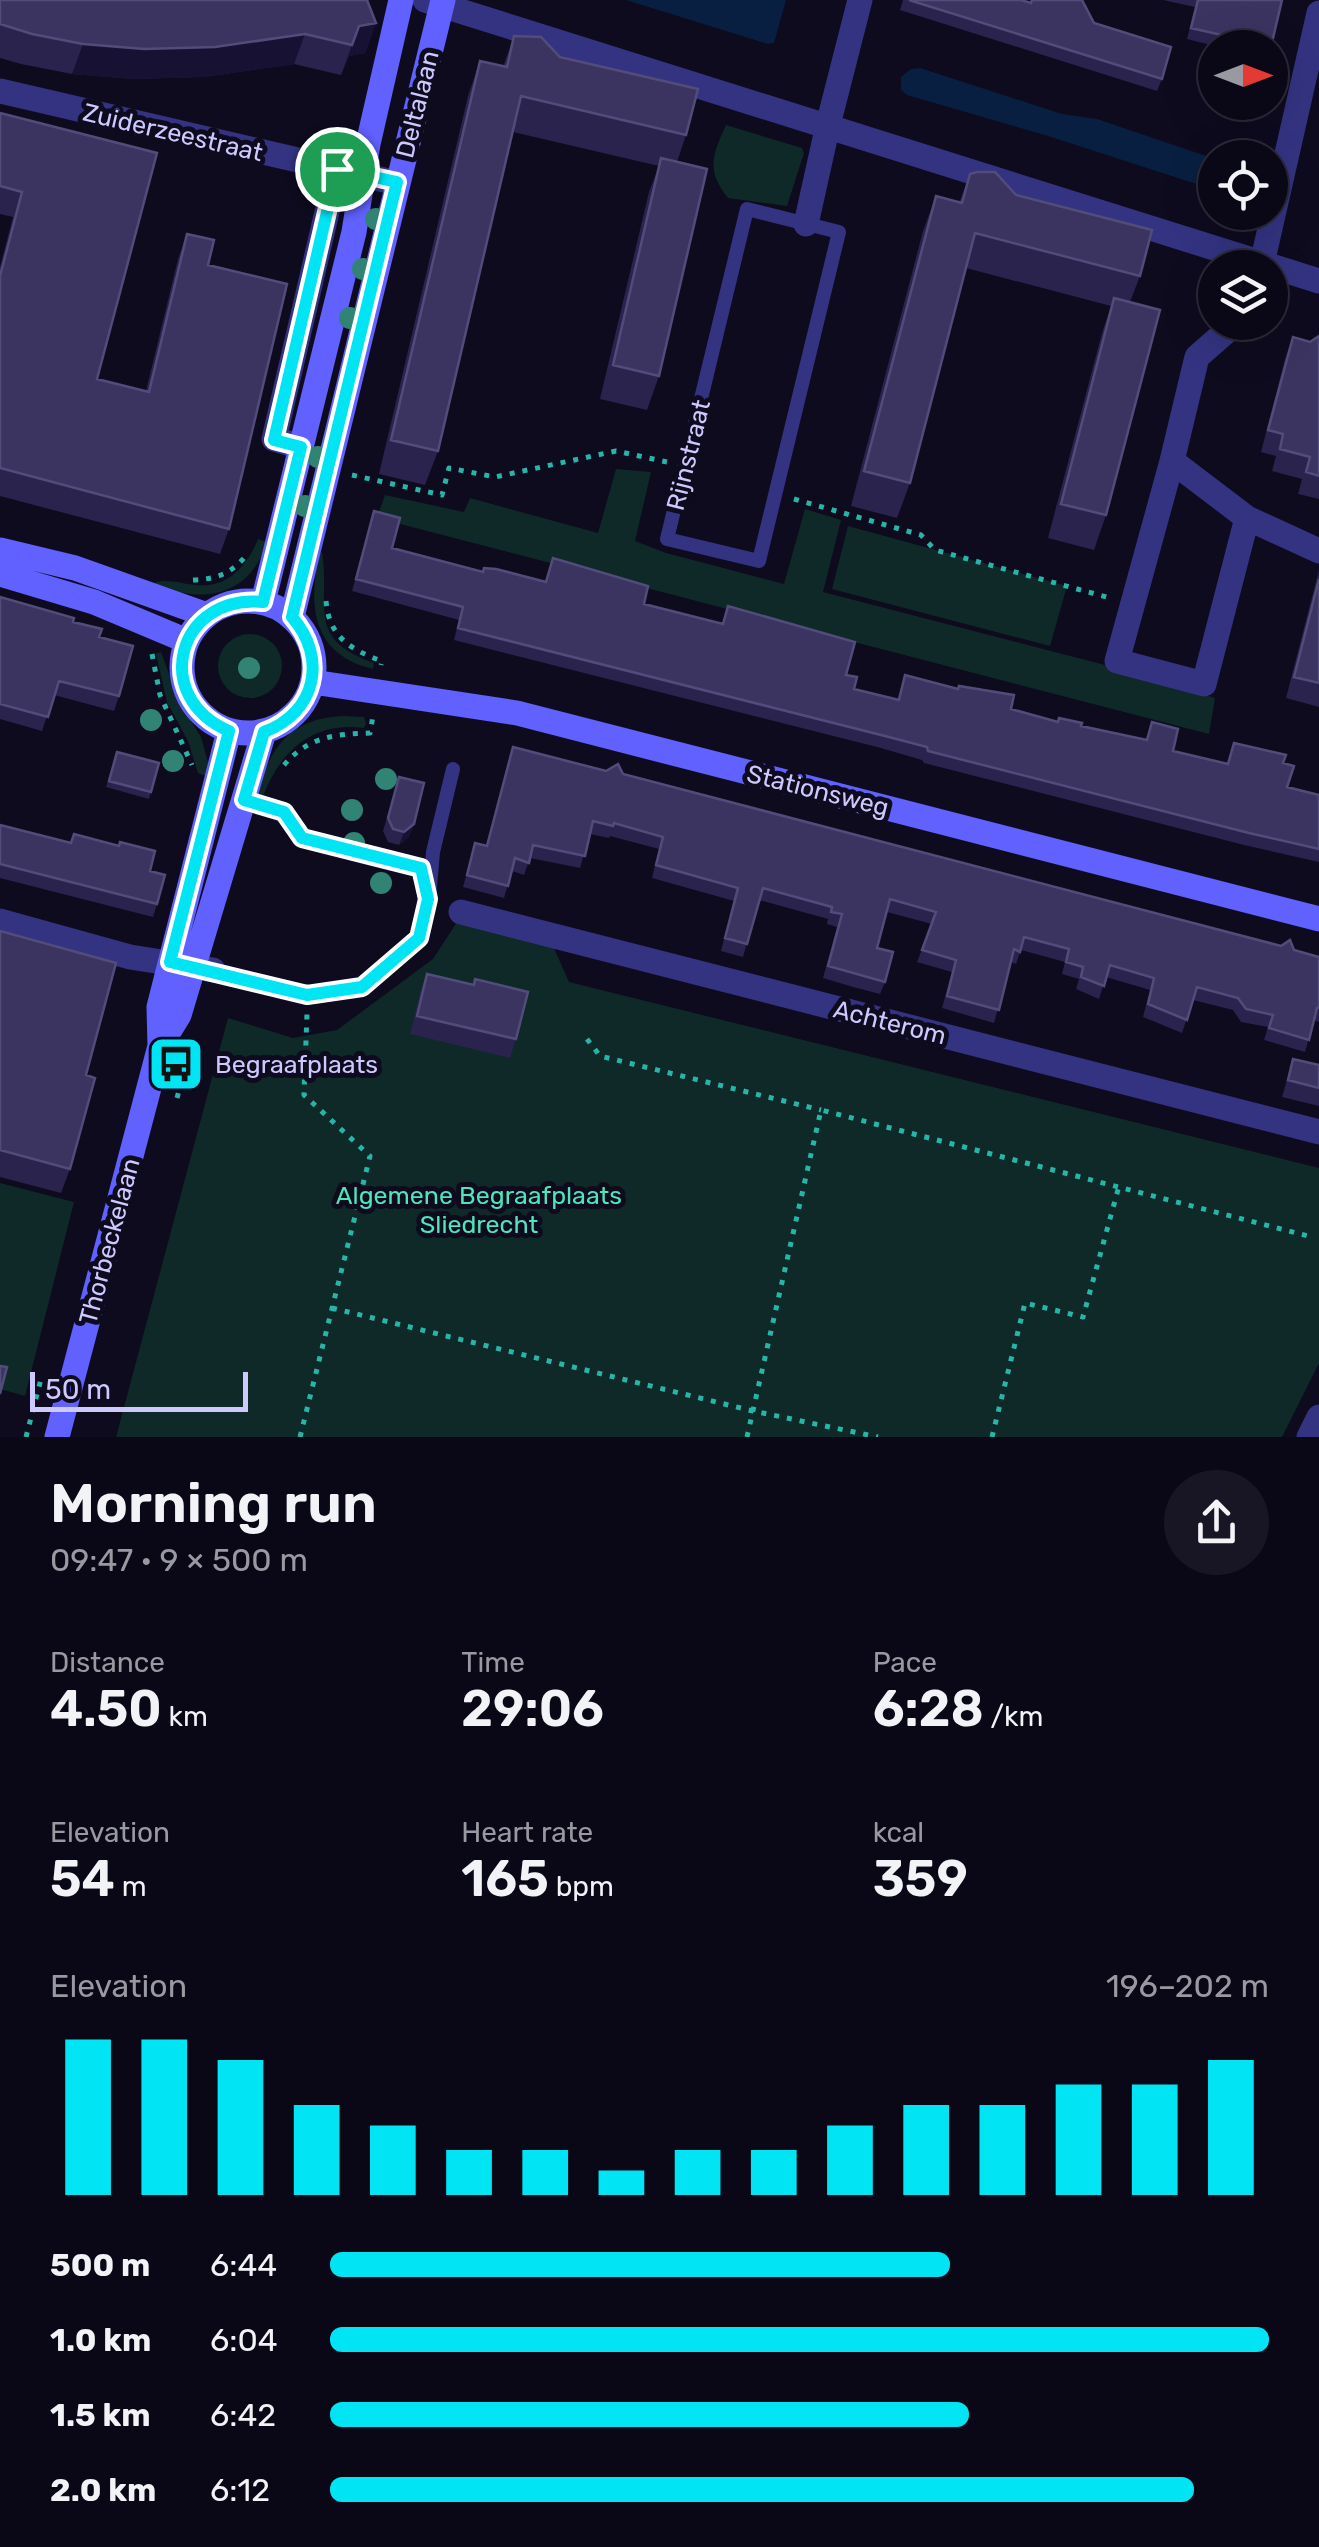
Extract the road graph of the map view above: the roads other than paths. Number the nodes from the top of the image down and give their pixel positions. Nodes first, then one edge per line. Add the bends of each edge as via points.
1 (401, 0) edge
2 (860, 0) edge
3 (437, 2) edge
4 (1319, 13) edge
5 (0, 90) edge
6 (828, 125) junction
7 (337, 169) junction
8 (364, 175) junction
9 (397, 182) junction
10 (806, 224) junction
11 (1213, 250) edge
12 (1266, 250) edge
13 (1288, 273) edge
14 (1319, 281) edge
15 (1216, 340) edge
16 (301, 447) junction
17 (1172, 461) junction
18 (1247, 518) junction
19 (0, 550) edge
20 (1319, 551) edge
21 (0, 574) edge
22 (263, 602) junction
23 (207, 615) junction
24 (292, 617) junction
25 (188, 640) junction
26 (313, 682) junction
27 (229, 731) junction
28 (264, 732) junction
29 (453, 769) dead end
30 (461, 912) dead end
31 (1319, 919) edge
32 (0, 921) edge
33 (192, 966) junction
34 (1319, 1132) edge
35 (1319, 1417) edge
36 (57, 1437) edge
37 (1309, 1437) edge

1 - 8 street, Deltalaan
2 - 6 street
3 - 6 street
3 - 9 street, Deltalaan
4 - 12 street
5 - 7 street, Zuiderzeestraat
6 - 10 street
6 - 11 street
7 - 8 street, Zuiderzeestraat
7 - 16 street via 274,440
8 - 9 street, Zuiderzeestraat
8 - 16 street, Deltalaan
9 - 24 street, Deltalaan
10 - 10 lane, Rijnstraat via 839,232 759,561 667,539 747,210
13 - 14 street
15 - 17 street via 1197,357
16 - 22 street, Deltalaan
17 - 18 street
17 - 18 street via 1117,660 1204,684
18 - 20 street
19 - 23 street via 75,568
21 - 25 street
22 - 23 street via 233,602
22 - 24 street
23 - 25 street
24 - 26 street via 308,640
25 - 27 street via 182,672 191,702
26 - 28 street via 300,709
26 - 31 street, Stationsweg via 517,713
27 - 28 street
27 - 33 street, Thorbeckelaan
28 - 33 street, Thorbeckelaan via 256,808
29 - 33 lane via 419,938 362,987 307,995
30 - 34 street, Achterom
32 - 33 street
33 - 36 street, Thorbeckelaan via 159,1007 160,1046
35 - 37 street

